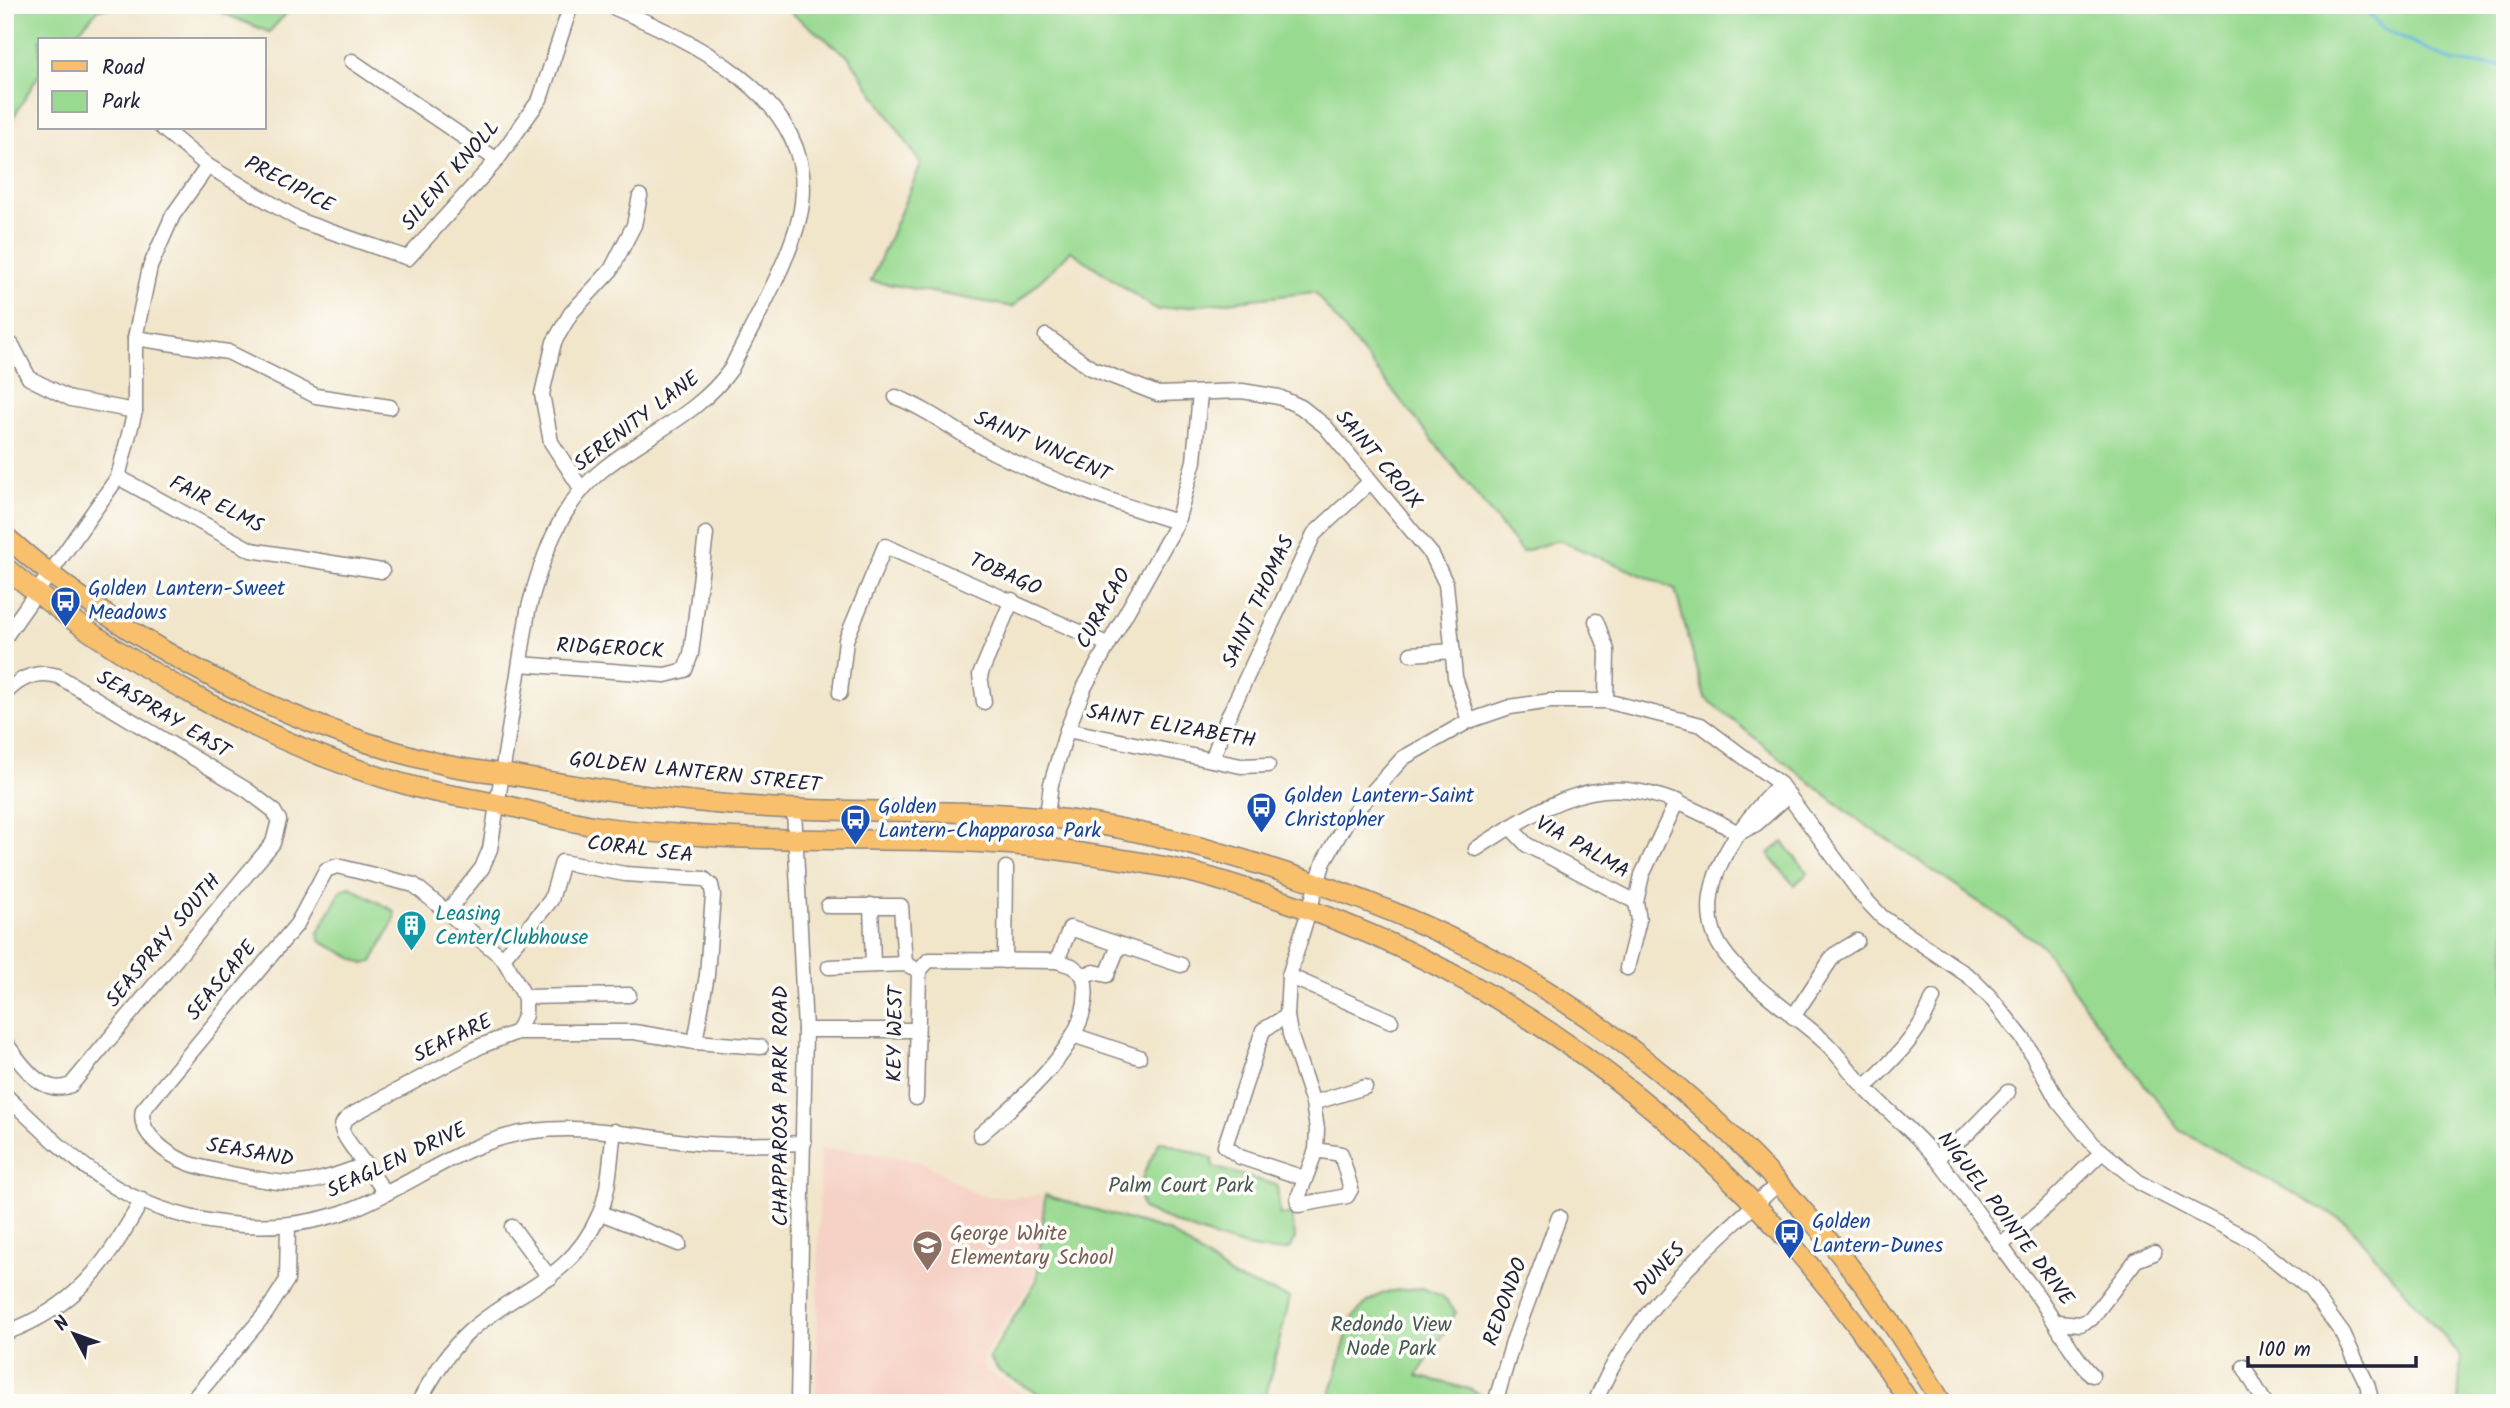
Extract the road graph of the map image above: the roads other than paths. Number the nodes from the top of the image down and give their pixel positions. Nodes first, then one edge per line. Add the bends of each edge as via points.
1 (571, 5) edge
2 (608, 5) edge
3 (352, 61) dead end
4 (164, 130) edge
5 (498, 160) junction
6 (208, 166) junction
7 (640, 196) dead end
8 (408, 258) joint
9 (1046, 336) dead end
10 (135, 338) junction
11 (12, 345) dead end
12 (1200, 393) junction
13 (896, 397) dead end
14 (390, 407) dead end
15 (135, 411) junction
16 (118, 477) junction
17 (1370, 482) junction
18 (582, 490) junction
19 (1177, 522) junction
20 (705, 534) dead end
21 (5, 536) edge
22 (5, 567) edge
23 (382, 571) dead end
24 (50, 572) junction
25 (37, 592) junction
26 (1012, 600) junction
27 (1596, 621) dead end
28 (5, 637) edge
29 (1107, 644) junction
30 (1453, 652) junction
31 (1411, 654) dead end
32 (520, 664) junction
33 (840, 693) dead end
34 (5, 694) edge
35 (1606, 701) junction
36 (984, 702) dead end
37 (1469, 721) junction
38 (1067, 730) junction
39 (1212, 760) junction
40 (1268, 765) dead end
41 (500, 773) junction
42 (1785, 789) junction
43 (1677, 801) junction
44 (497, 803) junction
45 (794, 809) junction
46 (1047, 817) junction
47 (279, 820) joint
48 (1510, 827) junction
49 (1738, 834) junction
50 (797, 838) junction
51 (1043, 848) junction
52 (1476, 849) dead end
53 (1006, 868) dead end
54 (1317, 883) junction
55 (1636, 902) junction
56 (872, 905) junction
57 (828, 906) dead end
58 (1308, 909) junction
59 (447, 912) junction
60 (1857, 941) dead end
61 (1119, 945) junction
62 (503, 958) junction
63 (1004, 961) junction
64 (1057, 961) junction
65 (905, 964) junction
66 (873, 965) junction
67 (1181, 965) dead end
68 (829, 967) dead end
69 (1627, 968) dead end
70 (919, 971) junction
71 (1083, 975) junction
72 (1290, 976) junction
73 (629, 995) dead end
74 (524, 997) junction
75 (1933, 998) dead end
76 (1287, 1016) junction
77 (1793, 1017) junction
78 (1391, 1021) dead end
79 (805, 1030) junction
80 (916, 1030) junction
81 (517, 1032) junction
82 (1073, 1035) junction
83 (5, 1042) edge
84 (695, 1042) junction
85 (761, 1046) dead end
86 (1139, 1057) dead end
87 (1365, 1087) dead end
88 (1865, 1087) junction
89 (2008, 1092) dead end
90 (5, 1095) edge
91 (916, 1098) dead end
92 (1313, 1103) junction
93 (140, 1119) joint
94 (614, 1131) junction
95 (980, 1135) dead end
96 (804, 1143) junction
97 (1316, 1150) junction
98 (2102, 1152) junction
99 (1936, 1158) junction
100 (367, 1164) junction
101 (1304, 1178) junction
102 (1779, 1184) junction
103 (385, 1193) junction
104 (142, 1200) junction
105 (1757, 1203) junction
106 (601, 1213) junction
107 (1559, 1217) dead end
108 (288, 1225) junction
109 (512, 1227) dead end
110 (680, 1244) dead end
111 (2000, 1246) junction
112 (2154, 1253) dead end
113 (550, 1278) junction
114 (2058, 1322) junction
115 (5, 1333) edge
116 (2244, 1367) dead end
117 (2092, 1375) dead end
118 (190, 1403) edge
119 (418, 1403) edge
120 (798, 1403) edge
121 (1495, 1403) edge
122 (1595, 1403) edge
123 (1910, 1403) edge
124 (1942, 1403) edge
125 (2265, 1403) edge
126 (2372, 1403) edge

1 - 5 street, SILENT KNOLL via 540,99
2 - 18 street, SERENITY LANE via 674,33 757,88 786,128 801,166 803,202 795,234 718,388 601,471
3 - 5 street
4 - 6 street, PRECIPICE
5 - 8 street, SILENT KNOLL
6 - 8 street, PRECIPICE via 303,222
6 - 10 street via 173,215 150,267
7 - 18 street via 634,225 611,270 571,313 554,342 542,394 551,442
9 - 12 street, SAINT CROIX via 1091,368 1158,394
10 - 14 street via 228,352 316,397
10 - 15 street
11 - 15 street via 29,378 71,399
12 - 17 street, SAINT CROIX via 1242,391 1279,397 1301,407 1325,426
12 - 19 street, CURACAO via 1195,461
13 - 19 street, SAINT VINCENT via 928,410 961,435 998,454 1091,495
15 - 16 street
16 - 23 street, FAIR ELMS via 251,550
16 - 24 street
17 - 30 street, SAINT CROIX via 1432,555 1446,584
17 - 39 street, SAINT THOMAS via 1314,534 1232,707
18 - 32 street, SERENITY LANE via 560,523 538,572
19 - 29 street, CURACAO
20 - 32 street, RIDGEROCK via 691,654 685,670 665,675
21 - 24 main road, GOLDEN LANTERN STREET
22 - 25 main road
24 - 25 street
24 - 41 main road, GOLDEN LANTERN STREET via 188,663 293,713 450,766
25 - 28 street
25 - 44 main road via 145,665 271,733 410,786
26 - 29 street, TOBAGO
26 - 33 street, TOBAGO via 885,546 846,640
26 - 36 street via 980,675
27 - 35 street via 1606,649
29 - 38 street, CURACAO
30 - 31 street
30 - 37 street, SAINT CROIX via 1455,677
32 - 41 street, SERENITY LANE
34 - 47 street, SEASPRAY EAST via 16,682 48,673 58,676 247,790
35 - 37 street via 1550,701 1510,707
35 - 42 street via 1701,725
37 - 54 street via 1403,758 1348,819
38 - 39 street, SAINT ELIZABETH
38 - 46 street, CURACAO
39 - 40 street, SAINT ELIZABETH
41 - 44 street, SERENITY LANE
41 - 45 main road, GOLDEN LANTERN STREET via 599,790
42 - 49 street, NIGUEL POINTE DRIVE via 1756,824
42 - 98 street via 1882,917 1970,977 1991,998 2024,1040 2074,1124
43 - 48 street via 1629,789 1581,792 1542,806
43 - 49 street
43 - 55 street via 1648,858
44 - 50 main road via 592,826
44 - 59 street, SERENITY LANE via 490,849 482,868
45 - 46 main road, GOLDEN LANTERN STREET
45 - 50 street, CHAPPAROSA PARK ROAD
46 - 51 street, CURACAO
46 - 54 main road, GOLDEN LANTERN STREET via 1197,845
47 - 83 street, SEASPRAY SOUTH via 273,843 71,1085 61,1090 50,1088 22,1066
48 - 52 street
48 - 55 street, VIA PALMA via 1527,845
49 - 77 street, NIGUEL POINTE DRIVE via 1716,879 1711,918 1714,934 1733,961
50 - 51 main road via 943,839
50 - 79 street, CHAPPAROSA PARK ROAD
51 - 58 main road via 1184,870
53 - 63 street
54 - 58 street
54 - 102 main road, GOLDEN LANTERN STREET via 1434,930 1554,997 1677,1088
55 - 69 street via 1639,920
56 - 57 street
56 - 65 street, KEY WEST via 901,906
56 - 66 street, KEY WEST
58 - 72 street
58 - 105 main road via 1406,950 1551,1032 1637,1096
59 - 62 street
59 - 93 street, SEASCAPE via 407,882 331,867 326,870 297,924
60 - 77 street via 1834,955
61 - 64 street via 1070,928
61 - 67 street
61 - 71 street via 1107,975
62 - 74 street
62 - 84 street, CORAL SEA via 551,900 562,862 625,874 704,879 713,894 707,975
63 - 64 street
63 - 70 street via 929,960
64 - 71 street
65 - 66 street
65 - 70 street
66 - 68 street
70 - 80 street, KEY WEST
71 - 82 street via 1089,993
72 - 76 street
72 - 78 street
73 - 74 street
74 - 81 street via 525,1015
75 - 88 street via 1925,1022
76 - 92 street
76 - 101 street via 1263,1030 1225,1146 1240,1157
77 - 88 street, NIGUEL POINTE DRIVE via 1826,1043
79 - 80 street
79 - 96 street, CHAPPAROSA PARK ROAD
80 - 91 street, KEY WEST
81 - 84 street, SEAFARE via 634,1032
81 - 100 street, SEAFARE via 481,1046 343,1122 349,1144
82 - 86 street
82 - 95 street via 1032,1090
84 - 85 street, SEAFARE
87 - 92 street
88 - 99 street, NIGUEL POINTE DRIVE
89 - 99 street
90 - 104 street, SEAGLEN DRIVE via 84,1165
92 - 97 street
93 - 100 street, SEASAND via 153,1139 187,1163 285,1183
94 - 96 street, SEAGLEN DRIVE via 708,1144
94 - 103 street, SEAGLEN DRIVE via 532,1131 488,1142
94 - 106 street
96 - 120 street, CHAPPAROSA PARK ROAD
97 - 101 street
97 - 101 street via 1341,1154 1350,1193 1299,1205
98 - 111 street
98 - 126 street via 2140,1183 2250,1240 2310,1289 2343,1334
99 - 111 street, NIGUEL POINTE DRIVE
100 - 103 street, SEAFARE
102 - 105 street, DUNES
102 - 124 main road, GOLDEN LANTERN STREET via 1872,1296
103 - 108 street, SEAGLEN DRIVE via 355,1208
104 - 108 street, SEAGLEN DRIVE via 202,1220
104 - 115 street via 119,1241 84,1286 45,1317
105 - 122 street, DUNES via 1631,1332
105 - 123 main road via 1828,1285
106 - 110 street
106 - 113 street via 579,1251
107 - 121 street, REDONDO
108 - 118 street via 287,1280 266,1313
109 - 113 street
111 - 114 street, NIGUEL POINTE DRIVE
112 - 114 street via 2136,1260 2091,1320
113 - 119 street via 471,1330 438,1367
114 - 117 street, NIGUEL POINTE DRIVE
116 - 125 street

